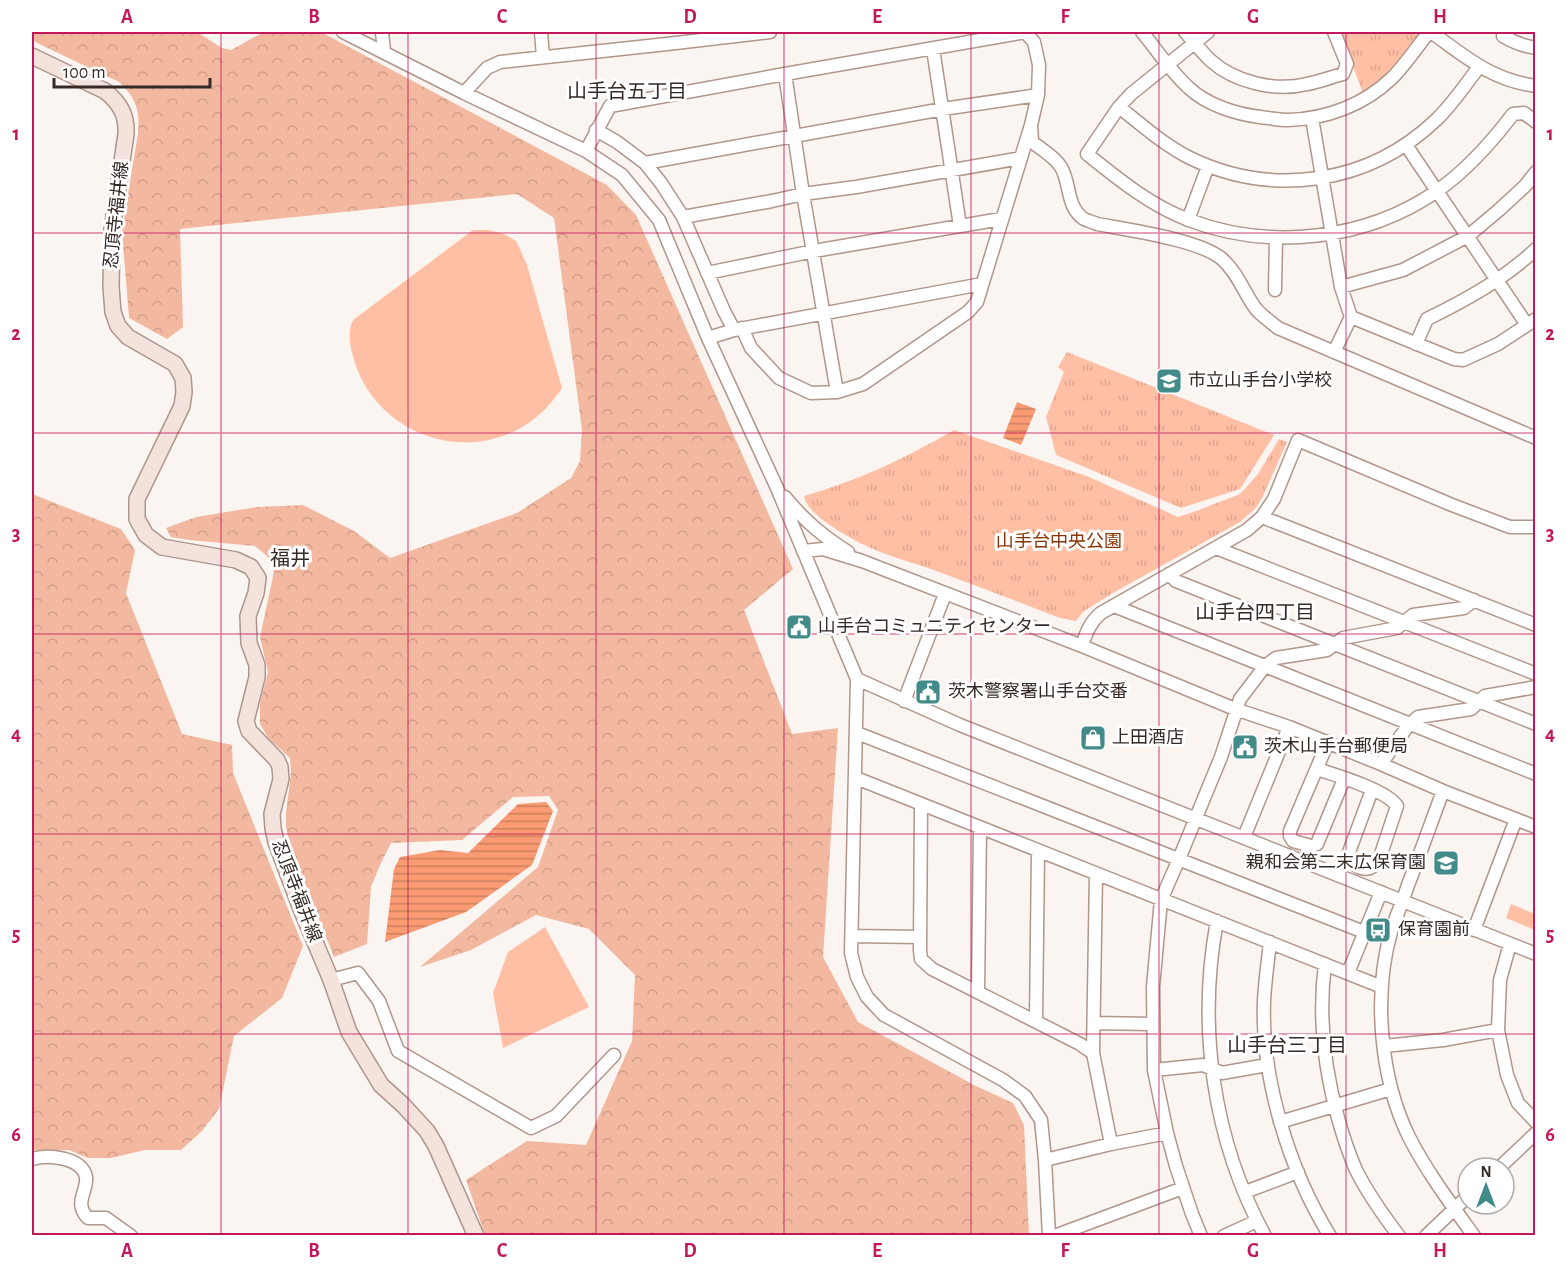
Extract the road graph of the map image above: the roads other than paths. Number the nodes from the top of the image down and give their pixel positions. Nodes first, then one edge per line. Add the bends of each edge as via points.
1 (343, 32) edge
2 (382, 32) edge
3 (541, 32) edge
4 (770, 32) edge
5 (1026, 32) edge
6 (1142, 32) edge
7 (1185, 32) edge
8 (1208, 32) edge
9 (1334, 32) edge
10 (1430, 32) edge
11 (1505, 32) edge
12 (693, 36) edge
13 (1194, 43) junction
14 (1536, 48) edge
15 (933, 49) junction
16 (384, 51) junction
17 (32, 56) edge
18 (543, 57) junction
19 (1168, 65) junction
20 (1479, 67) junction
21 (785, 74) junction
22 (1536, 86) edge
23 (464, 93) junction
24 (1038, 95) junction
25 (1119, 107) junction
26 (943, 109) junction
27 (1312, 118) junction
28 (1536, 122) edge
29 (1031, 125) junction
30 (596, 130) junction
31 (794, 137) junction
32 (1406, 145) junction
33 (586, 151) junction
34 (1021, 158) junction
35 (645, 163) junction
36 (1208, 166) junction
37 (953, 170) junction
38 (1536, 172) edge
39 (1322, 179) junction
40 (1437, 191) junction
41 (803, 194) junction
42 (683, 217) junction
43 (1001, 219) junction
44 (1188, 220) junction
45 (960, 226) junction
46 (1331, 235) junction
47 (1468, 236) junction
48 (1276, 238) junction
49 (1536, 249) edge
50 (814, 251) junction
51 (707, 273) junction
52 (1498, 280) junction
53 (982, 284) junction
54 (1341, 287) junction
55 (1275, 291) dead end
56 (824, 312) junction
57 (1351, 317) junction
58 (1532, 322) edge
59 (738, 329) junction
60 (708, 338) junction
61 (1416, 344) junction
62 (1334, 352) junction
63 (837, 392) junction
64 (1536, 438) edge
65 (777, 488) junction
66 (1262, 517) junction
67 (1536, 526) edge
68 (1216, 548) junction
69 (803, 551) junction
70 (862, 561) junction
71 (1169, 574) junction
72 (945, 594) junction
73 (1474, 600) junction
74 (1114, 606) junction
75 (1403, 622) junction
76 (1536, 625) edge
77 (1334, 644) junction
78 (1082, 646) junction
79 (1264, 666) junction
80 (1536, 674) edge
81 (857, 680) junction
82 (1536, 687) edge
83 (904, 701) junction
84 (1479, 702) junction
85 (1235, 709) junction
86 (1411, 724) junction
87 (1536, 724) edge
88 (1289, 727) junction
89 (857, 733) junction
90 (1328, 742) junction
91 (1381, 764) junction
92 (1317, 769) junction
93 (1536, 774) edge
94 (856, 778) junction
95 (1344, 779) junction
96 (1372, 790) junction
97 (1443, 791) junction
98 (921, 805) junction
99 (1196, 818) junction
100 (1516, 819) junction
101 (1536, 827) edge
102 (980, 828) junction
103 (1244, 837) junction
104 (1038, 851) junction
105 (1179, 859) junction
106 (1096, 874) junction
107 (1381, 892) junction
108 (1161, 900) junction
109 (1403, 900) junction
110 (1217, 921) junction
111 (1474, 930) junction
112 (1365, 932) junction
113 (852, 936) junction
114 (920, 937) junction
115 (1270, 942) junction
116 (1510, 944) junction
117 (1536, 954) edge
118 (1325, 964) junction
119 (1348, 973) junction
120 (331, 980) junction
121 (1382, 987) junction
122 (978, 992) junction
123 (1036, 1021) junction
124 (1094, 1023) junction
125 (1153, 1024) junction
126 (1498, 1030) junction
127 (1384, 1046) junction
128 (1093, 1053) junction
129 (614, 1054) dead end
130 (1268, 1065) junction
131 (1211, 1069) junction
132 (1154, 1070) junction
133 (1391, 1089) junction
134 (1335, 1106) junction
135 (1280, 1122) junction
136 (1536, 1122) edge
137 (1167, 1133) junction
138 (1536, 1133) edge
139 (1111, 1144) junction
140 (1512, 1156) edge
141 (32, 1160) edge
142 (1045, 1160) junction
143 (1298, 1172) junction
144 (1183, 1188) junction
145 (1245, 1192) junction
146 (1455, 1209) junction
147 (1257, 1221) junction
148 (131, 1236) edge
149 (476, 1236) edge
150 (1051, 1236) edge
151 (1201, 1236) edge
152 (1224, 1236) edge
153 (1265, 1236) edge
154 (1330, 1236) edge
155 (1399, 1236) edge
156 (1426, 1236) edge
157 (1474, 1236) edge

1 - 16 street
2 - 16 street
3 - 18 street
4 - 12 street
5 - 15 street
5 - 24 street via 1034,42 1039,65
6 - 19 street
7 - 13 street
8 - 13 street
9 - 13 street via 1347,64 1343,74 1287,87 1249,81 1211,61
10 - 20 street
10 - 27 street via 1392,78 1374,93 1336,112
11 - 14 street via 1503,36 1513,42
12 - 18 street
13 - 19 street
15 - 21 street
15 - 26 street
16 - 23 street
17 - 120 main road, 忍頂寺福井線 via 105,92 123,111 127,124 112,230 113,312 128,337 175,364 183,378 184,392 182,406 137,499 137,519 146,535 162,547 236,560 251,567 258,578 248,616 249,643 257,676 246,721 249,731 280,767 272,814 276,842
18 - 23 street via 500,62 487,68
19 - 25 street
19 - 27 street via 1190,89 1215,105 1246,115 1285,120
20 - 22 street via 1499,77
20 - 32 street via 1436,120
21 - 30 street via 610,106
21 - 31 street
23 - 33 street
24 - 26 street
24 - 29 street
25 - 36 street via 1158,138
25 - 44 street via 1086,154 1156,205
26 - 31 street
26 - 37 street
27 - 39 street
28 - 40 street via 1524,113 1513,114 1485,149
29 - 34 street
29 - 62 street via 1032,142 1060,165 1069,198 1084,219 1211,251 1237,276 1257,310 1278,327
30 - 33 street
30 - 35 street
31 - 35 street
31 - 41 street
32 - 39 street via 1352,171
32 - 40 street
33 - 60 street via 622,175 659,220
34 - 37 street
34 - 43 street
35 - 42 street
36 - 39 street via 1256,179
36 - 44 street
37 - 41 street
37 - 45 street
38 - 47 street
39 - 46 street
40 - 46 street via 1406,210
40 - 47 street
41 - 42 street
41 - 50 street
42 - 51 street
43 - 45 street
43 - 53 street
44 - 48 street via 1215,229
45 - 50 street
46 - 48 street
46 - 54 street
47 - 52 street
47 - 54 street via 1403,270
48 - 55 street
49 - 52 street
50 - 51 street
50 - 56 street
51 - 59 street
52 - 58 street
52 - 61 street via 1427,318
53 - 56 street
53 - 63 street via 977,302 968,312 863,384
54 - 57 street
56 - 59 street
56 - 63 street
57 - 61 street
57 - 62 street
58 - 61 street via 1463,360
59 - 60 street
59 - 63 street via 779,378 811,393
60 - 65 street
62 - 64 street
65 - 69 street
65 - 70 street via 803,518
66 - 67 street via 1274,500 1298,440 1510,527
66 - 68 street
66 - 73 street
68 - 71 street
68 - 75 street
69 - 70 street via 823,549
69 - 81 street
70 - 72 street
71 - 74 street
71 - 77 street via 1176,581
72 - 78 street
72 - 83 street
73 - 75 street via 1464,608 1413,615
73 - 76 street
74 - 78 street via 1093,620
74 - 79 street
75 - 77 street via 1396,628 1343,638
75 - 80 street
77 - 79 street via 1327,650 1276,658
77 - 84 street
78 - 85 street
79 - 85 street
79 - 86 street
81 - 83 street
81 - 89 street
82 - 84 street via 1485,696
83 - 99 street
84 - 86 street via 1471,708 1418,717
84 - 87 street
85 - 88 street
85 - 99 street
86 - 91 street
86 - 93 street
88 - 90 street
88 - 103 street
89 - 94 street
89 - 105 street
90 - 91 street
90 - 92 street
91 - 97 street
92 - 95 street
92 - 95 street via 1290,831 1293,841 1317,844
94 - 98 street
94 - 113 street
95 - 96 street
96 - 96 street via 1397,806 1380,857 1370,868 1364,868 1352,863 1349,852
97 - 100 street
97 - 109 street
98 - 102 street
98 - 114 street
99 - 103 street
99 - 105 street
100 - 101 street
100 - 111 street
102 - 104 street
102 - 122 street
103 - 107 street
104 - 106 street
104 - 123 street
105 - 108 street
105 - 112 street
106 - 108 street
106 - 124 street
107 - 109 street
107 - 112 street
108 - 110 street
108 - 125 street
109 - 111 street
109 - 121 street via 1391,932
110 - 115 street
110 - 131 street via 1209,986
111 - 116 street
112 - 119 street
113 - 114 street
113 - 142 street via 857,977 867,997 884,1015 1025,1096 1041,1120
114 - 122 street via 921,959 932,969
115 - 118 street
115 - 130 street via 1264,1002
116 - 117 street
116 - 126 street via 1500,980
118 - 119 street
118 - 134 street via 1323,1042
119 - 121 street
120 - 129 street via 358,973 379,1001 398,1051 531,1128 556,1116
120 - 149 main road, 忍頂寺福井線 via 349,1032 381,1085 427,1131
121 - 127 street
122 - 123 street
123 - 128 street
124 - 125 street
124 - 128 street
125 - 132 street
126 - 127 street
126 - 136 street via 1507,1075 1518,1103
127 - 133 street
128 - 139 street
130 - 131 street via 1222,1073
130 - 135 street
131 - 132 street via 1203,1065
131 - 145 street via 1226,1139
132 - 137 street
133 - 134 street
133 - 146 street via 1409,1136
134 - 135 street
134 - 155 street via 1356,1170
135 - 143 street
137 - 139 street
137 - 144 street
138 - 140 street
139 - 142 street
141 - 148 street via 63,1158 78,1165 86,1181 81,1206 84,1214 88,1218 106,1218
142 - 150 street
143 - 145 street
143 - 154 street
144 - 150 street
144 - 151 street
145 - 147 street
146 - 156 street
146 - 157 street
147 - 152 street
147 - 153 street

